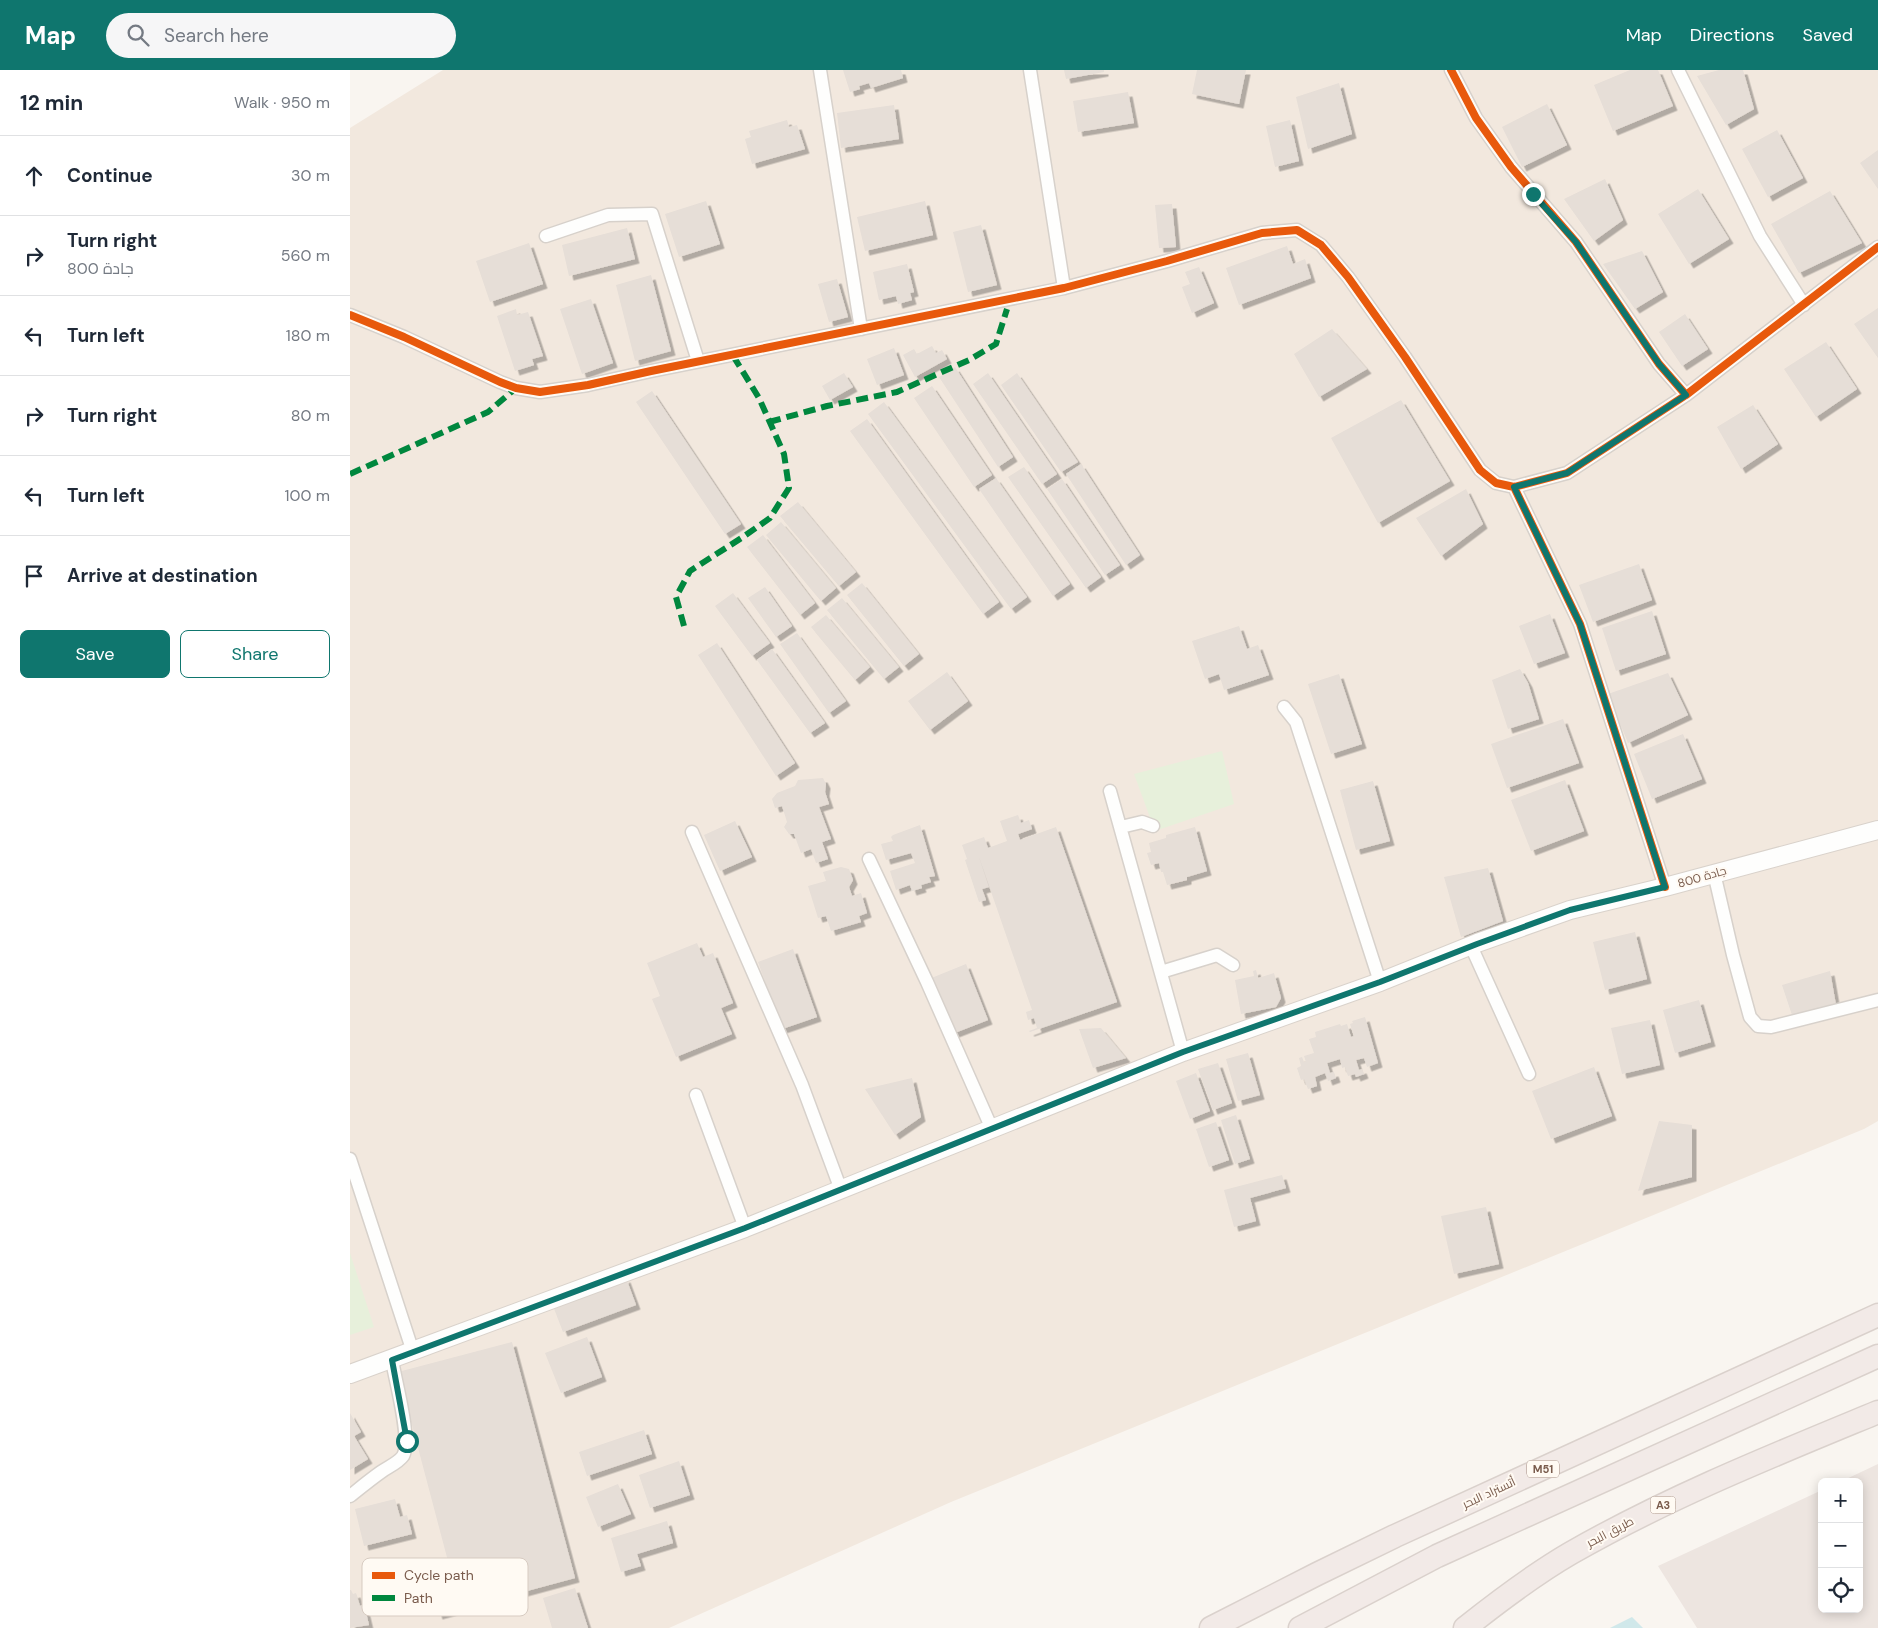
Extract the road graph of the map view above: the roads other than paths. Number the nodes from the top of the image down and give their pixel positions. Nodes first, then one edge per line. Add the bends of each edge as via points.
1 (820, 70) edge
2 (1030, 70) edge
3 (1451, 70) edge
4 (1678, 70) edge
5 (546, 236) dead end
6 (1878, 247) edge
7 (1064, 288) junction
8 (1804, 305) junction
9 (350, 316) edge
10 (861, 329) junction
11 (698, 361) junction
12 (1686, 395) junction
13 (1514, 487) junction
14 (1284, 708) dead end
15 (1110, 791) dead end
16 (1153, 826) dead end
17 (1121, 827) junction
18 (1878, 830) edge
19 (692, 832) dead end
20 (869, 859) dead end
21 (1714, 873) junction
22 (1665, 887) junction
23 (1471, 946) junction
24 (1233, 965) dead end
25 (1161, 972) junction
26 (1380, 982) junction
27 (1878, 1000) edge
28 (1183, 1052) junction
29 (1529, 1074) dead end
30 (696, 1095) dead end
31 (992, 1129) junction
32 (350, 1159) edge
33 (841, 1190) junction
34 (745, 1228) junction
35 (1878, 1314) edge
36 (413, 1352) junction
37 (1878, 1356) edge
38 (392, 1360) junction
39 (350, 1374) edge
40 (1878, 1412) edge
41 (350, 1496) edge
42 (1211, 1628) edge
43 (1300, 1628) edge
44 (1465, 1628) edge

1 - 10 street
2 - 7 street
3 - 12 street via 1476,118 1505,159 1576,242 1659,364
4 - 8 street via 1760,236
5 - 11 street via 608,215 652,214
6 - 8 street
7 - 10 street
7 - 13 street via 1262,233 1297,230 1321,245 1348,277 1480,470 1496,483
8 - 12 street
9 - 11 street via 404,337 500,382 530,391 588,385
10 - 11 street
12 - 13 street via 1567,473
13 - 22 street via 1580,624
14 - 26 street via 1296,722
15 - 17 street
16 - 17 street via 1142,822
17 - 25 street
18 - 21 main road, جادة 800
19 - 33 street via 802,1085
20 - 31 street
21 - 22 main road, جادة 800
21 - 27 street via 1750,1017 1758,1026 1771,1027
22 - 23 main road, جادة 800 via 1570,910
23 - 26 main road, جادة 800
23 - 29 street
24 - 25 street via 1217,955
25 - 28 street
26 - 28 main road, جادة 800
28 - 31 main road, جادة 800
30 - 34 street
31 - 33 main road, جادة 800
32 - 36 street
33 - 34 main road, جادة 800
34 - 36 main road, جادة 800
35 - 42 highway, أتستراد البحر / M51 via 1395,1536
36 - 38 main road, جادة 800
37 - 43 highway via 1437,1556
38 - 39 main road, جادة 800
38 - 41 street via 405,1426 406,1450 393,1465
40 - 44 highway, طريق البحر / A3 via 1728,1474 1622,1526 1506,1595

